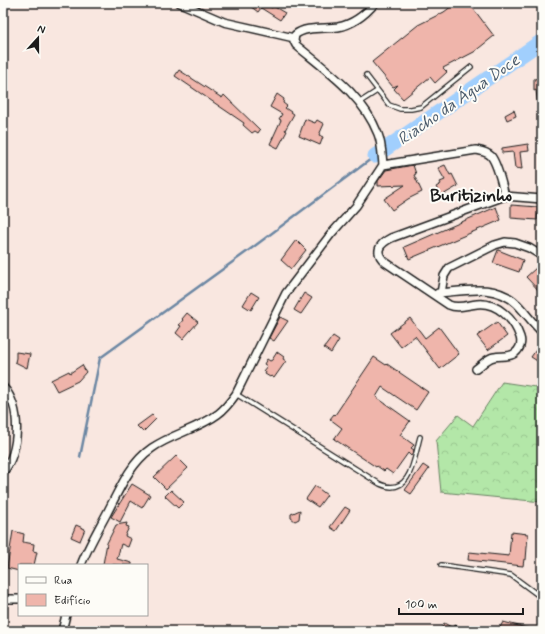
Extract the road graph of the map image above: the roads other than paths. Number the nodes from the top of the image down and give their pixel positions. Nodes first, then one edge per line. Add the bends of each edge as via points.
1 (180, 3) edge
2 (375, 3) edge
3 (294, 38) junction
4 (471, 67) dead end
5 (366, 75) dead end
6 (377, 91) junction
7 (360, 102) junction
8 (383, 165) junction
9 (505, 196) junction
10 (542, 199) edge
11 (542, 256) edge
12 (437, 293) junction
13 (542, 332) edge
14 (476, 369) dead end
15 (3, 387) edge
16 (236, 394) junction
17 (420, 437) dead end
18 (3, 472) edge
19 (81, 564) edge
20 (441, 565) dead end
21 (542, 598) edge
22 (3, 599) edge
23 (18, 599) edge
24 (66, 616) edge
25 (456, 628) dead end
26 (62, 631) edge
27 (462, 631) edge

1 - 3 street via 224,22
2 - 3 street via 367,13 355,21 339,27 304,30 298,32
3 - 7 street via 296,45
4 - 6 lane via 421,107 400,109 389,105
5 - 6 lane
6 - 7 lane
7 - 8 street via 378,135
8 - 9 street via 482,151 494,161
8 - 16 street via 356,206 326,240 286,293
9 - 10 street
9 - 12 street via 381,244 378,251 385,262
11 - 12 street via 515,243 495,245 449,268
12 - 13 street via 486,290 501,293 519,305
12 - 14 street via 454,307 482,304 496,307 516,328 521,342 518,350 514,354 489,359
15 - 18 street via 13,403 16,438 12,458
16 - 17 lane via 380,484 391,488 400,486 408,477
16 - 19 street via 217,415 152,448 136,462 117,493
20 - 21 lane via 511,574
22 - 23 street
24 - 26 street
25 - 27 lane

